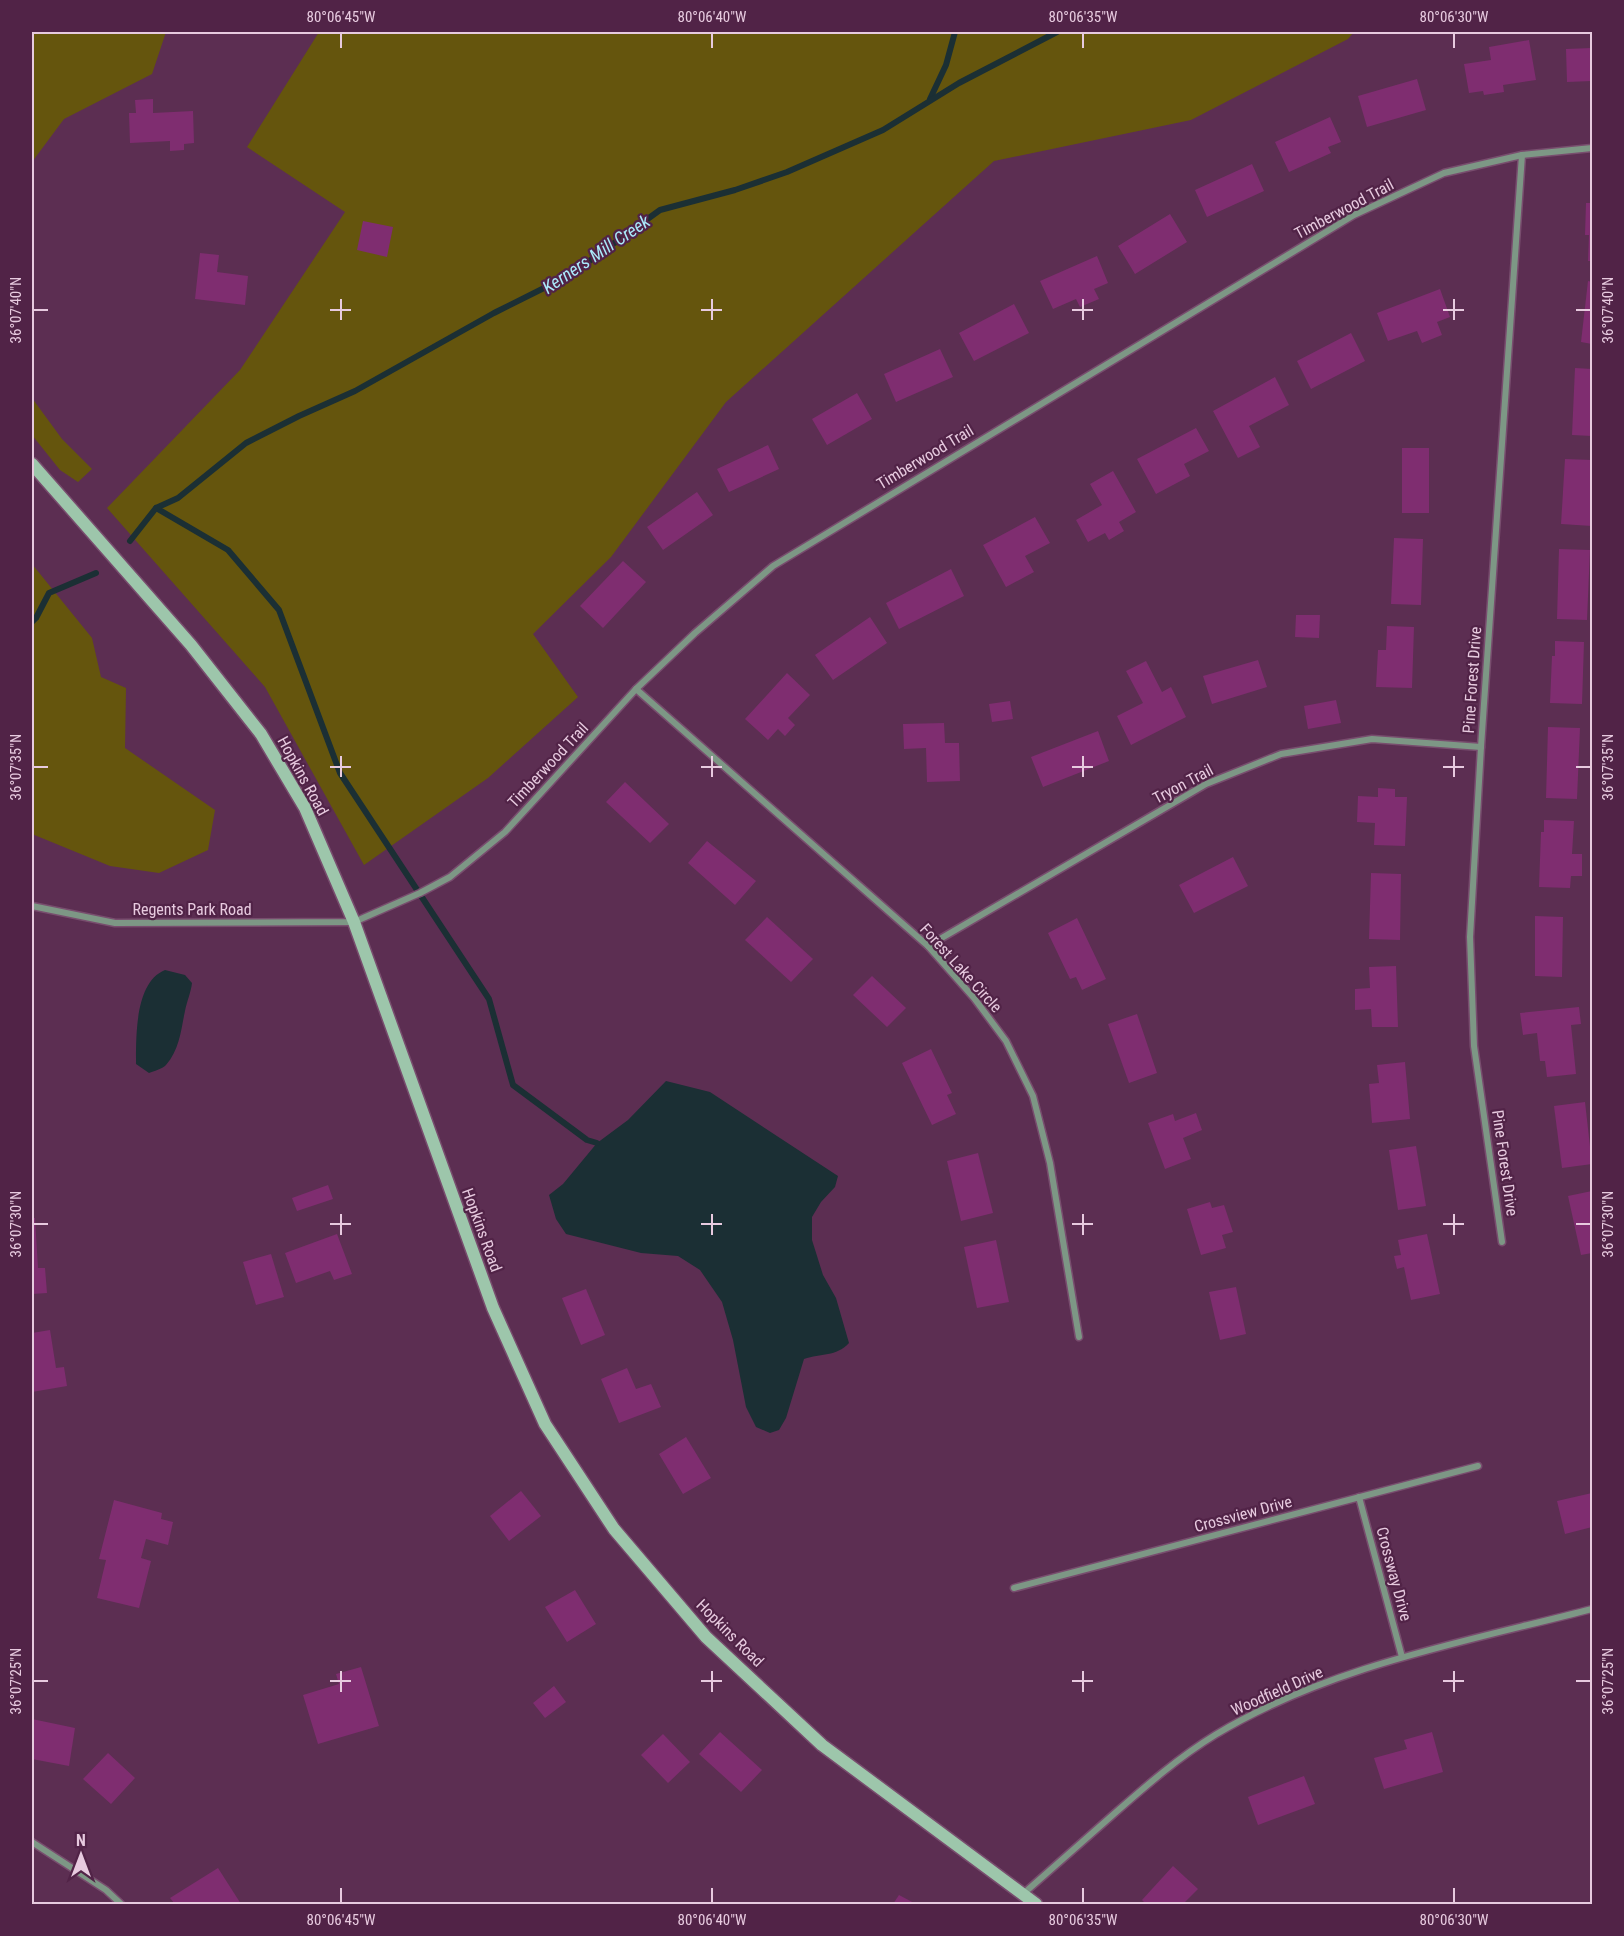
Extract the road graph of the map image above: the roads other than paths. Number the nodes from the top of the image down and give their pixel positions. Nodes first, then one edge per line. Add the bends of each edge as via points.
1 (1593, 148) edge
2 (1522, 155) junction
3 (32, 464) edge
4 (636, 689) junction
5 (1481, 747) junction
6 (32, 906) edge
7 (354, 922) junction
8 (928, 946) junction
9 (1502, 1242) dead end
10 (1079, 1337) dead end
11 (1478, 1466) dead end
12 (1359, 1497) junction
13 (1014, 1588) dead end
14 (1593, 1609) edge
15 (1402, 1658) junction
16 (32, 1842) edge
17 (1022, 1894) junction
18 (121, 1905) edge
19 (1036, 1905) edge

1 - 2 street, Timberwood Trail
2 - 4 street, Timberwood Trail via 1444,173 1354,215 872,505 774,566
2 - 5 street, Pine Forest Drive
3 - 7 main road, Hopkins Road via 191,645 261,734 305,808
4 - 7 street, Timberwood Trail via 505,832 450,877
4 - 8 street, Forest Lake Circle
5 - 8 street, Tryon Trail via 1372,739 1281,754 1206,784
5 - 9 street, Pine Forest Drive via 1470,937 1474,1046
6 - 7 street, Regents Park Road via 115,923
7 - 17 main road, Hopkins Road via 493,1308 545,1424 614,1529 706,1637 822,1745
8 - 10 street, Forest Lake Circle via 1006,1041 1033,1096 1050,1163
11 - 12 street, Crossview Drive
12 - 13 street, Crossview Drive
12 - 15 street, Crossway Drive
14 - 15 street, Woodfield Drive
15 - 17 street, Woodfield Drive via 1312,1687 1213,1736 1171,1765
16 - 18 street via 106,1890
17 - 19 main road, Hopkins Road

